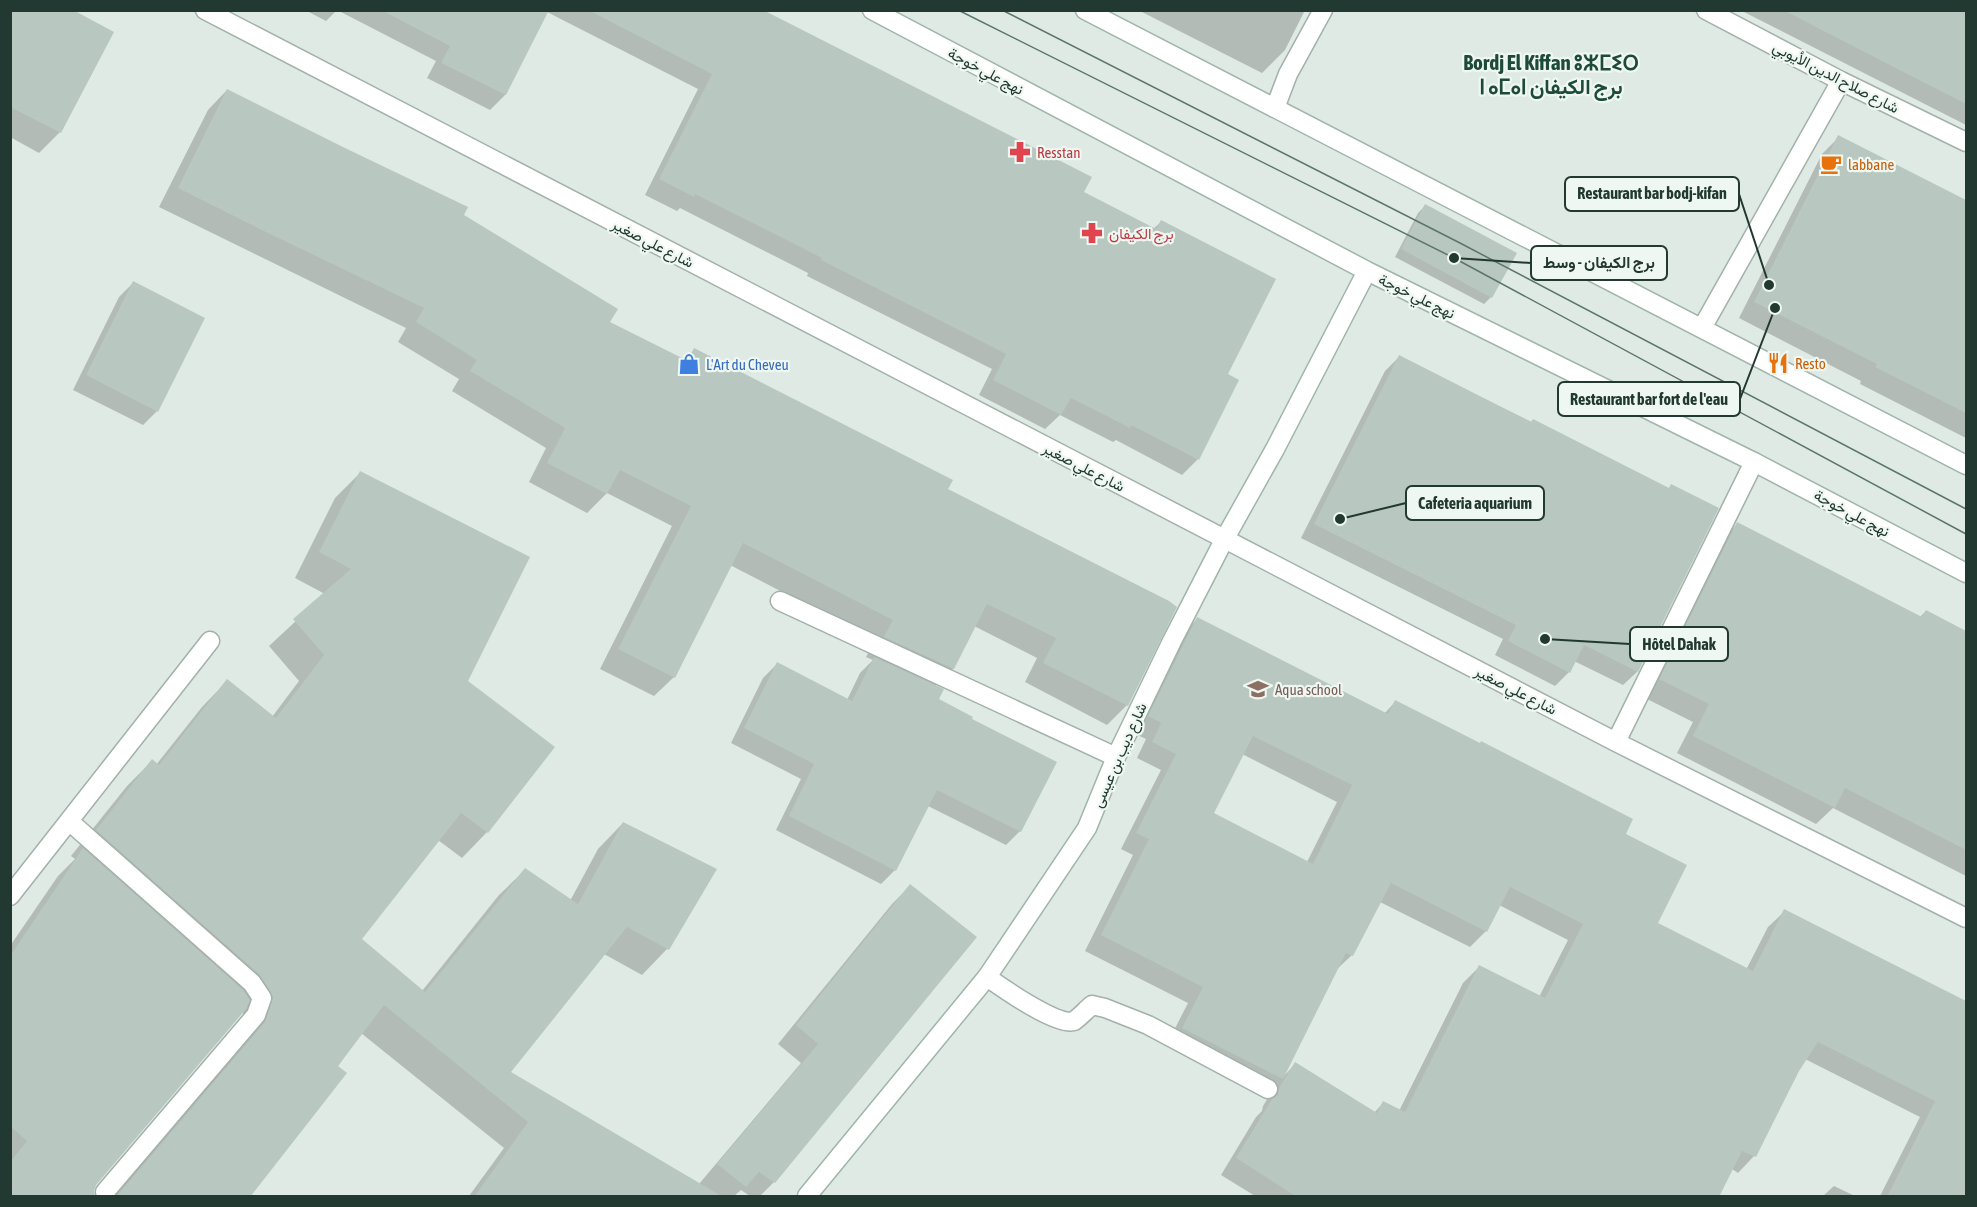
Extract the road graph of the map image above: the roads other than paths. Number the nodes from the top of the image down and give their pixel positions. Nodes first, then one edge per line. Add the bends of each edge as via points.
1 (204, 10) edge
2 (872, 10) edge
3 (1085, 10) edge
4 (1323, 10) edge
5 (1706, 10) edge
6 (1841, 81) junction
7 (1275, 108) junction
8 (1966, 142) edge
9 (1367, 271) junction
10 (1702, 328) junction
11 (1754, 462) junction
12 (1966, 465) edge
13 (1224, 540) junction
14 (1966, 573) edge
15 (780, 601) dead end
16 (210, 641) dead end
17 (1616, 742) junction
18 (1116, 757) junction
19 (69, 821) junction
20 (10, 896) edge
21 (1966, 918) edge
22 (987, 977) junction
23 (1268, 1089) dead end
24 (105, 1192) dead end
25 (807, 1197) edge

1 - 13 street, شارع علي صغير
2 - 9 street, نهج علي خوجة
3 - 7 street
4 - 7 street via 1288,74
5 - 6 street, شارع صلاح الدين الأيوبي
6 - 8 street, شارع صلاح الدين الأيوبي
6 - 10 street
7 - 10 street
9 - 11 street, نهج علي خوجة
9 - 13 street, شارع ديب بن عيسى
10 - 12 street
11 - 14 street, نهج علي خوجة
11 - 17 street
13 - 17 street, شارع علي صغير
13 - 18 street, شارع ديب بن عيسى
15 - 18 street
16 - 19 street
17 - 21 street, شارع علي صغير
18 - 22 street, شارع ديب بن عيسى via 1087,828
19 - 20 street
19 - 24 street via 252,983 262,999 256,1015
22 - 23 street via 1032,1007 1065,1022 1074,1021 1092,1005 1148,1025
22 - 25 street, شارع ديب بن عيسى

